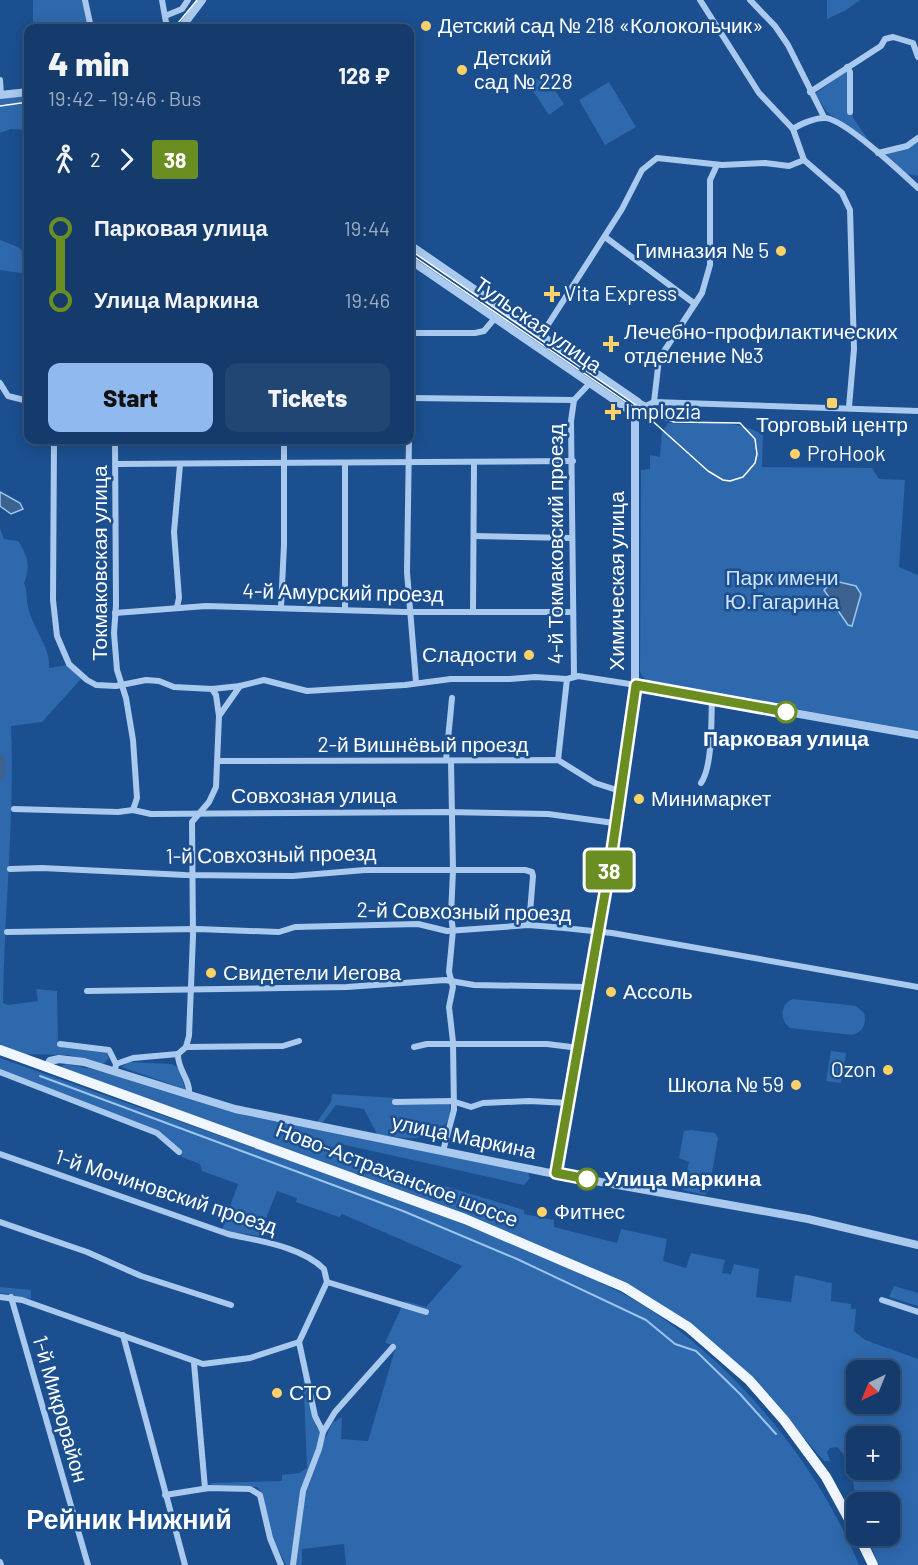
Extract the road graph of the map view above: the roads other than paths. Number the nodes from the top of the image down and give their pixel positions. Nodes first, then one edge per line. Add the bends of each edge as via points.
1 (85, 0) edge
2 (162, 0) edge
3 (188, 0) edge
4 (202, 0) edge
5 (700, 0) edge
6 (750, 0) edge
7 (165, 16) junction
8 (90, 24) edge
9 (166, 24) edge
10 (184, 24) edge
11 (918, 57) edge
12 (847, 67) junction
13 (0, 80) edge
14 (24, 92) edge
15 (810, 92) junction
16 (1, 95) edge
17 (850, 112) dead end
18 (824, 117) junction
19 (793, 129) junction
20 (918, 138) edge
21 (878, 153) junction
22 (804, 160) junction
23 (717, 165) junction
24 (918, 188) edge
25 (605, 237) junction
26 (414, 248) edge
27 (414, 266) edge
28 (695, 304) junction
29 (495, 318) junction
30 (414, 333) edge
31 (542, 334) junction
32 (0, 383) edge
33 (590, 383) junction
34 (414, 398) edge
35 (24, 400) edge
36 (574, 400) junction
37 (638, 402) junction
38 (654, 402) junction
39 (849, 407) junction
40 (918, 411) edge
41 (635, 414) junction
42 (54, 444) edge
43 (115, 444) edge
44 (284, 444) edge
45 (409, 444) edge
46 (408, 460) junction
47 (573, 461) junction
48 (284, 462) junction
49 (474, 462) junction
50 (345, 463) junction
51 (117, 464) junction
52 (180, 465) junction
53 (474, 536) junction
54 (571, 538) junction
55 (177, 607) junction
56 (281, 607) junction
57 (345, 610) junction
58 (411, 611) junction
59 (473, 611) junction
60 (571, 612) junction
61 (115, 614) junction
62 (570, 677) junction
63 (416, 682) junction
64 (636, 685) junction
65 (122, 686) junction
66 (240, 686) junction
67 (212, 689) junction
68 (452, 698) dead end
69 (712, 698) junction
70 (219, 716) junction
71 (918, 735) edge
72 (558, 760) junction
73 (218, 761) junction
74 (449, 761) junction
75 (701, 783) dead end
76 (620, 792) junction
77 (14, 809) dead end
78 (133, 810) junction
79 (452, 812) junction
80 (198, 813) junction
81 (614, 823) junction
82 (10, 869) dead end
83 (453, 870) junction
84 (191, 875) junction
85 (529, 925) junction
86 (192, 930) junction
87 (453, 930) junction
88 (6, 932) dead end
89 (598, 932) junction
90 (453, 983) junction
91 (588, 987) junction
92 (918, 987) edge
93 (189, 990) junction
94 (87, 991) dead end
95 (299, 1041) dead end
96 (60, 1044) dead end
97 (452, 1046) junction
98 (186, 1047) junction
99 (414, 1047) dead end
100 (579, 1048) junction
101 (0, 1050) edge
102 (178, 1054) junction
103 (47, 1067) junction
104 (115, 1067) junction
105 (0, 1072) edge
106 (189, 1095) junction
107 (452, 1101) junction
108 (395, 1102) dead end
109 (569, 1103) junction
110 (443, 1151) junction
111 (179, 1152) dead end
112 (0, 1154) edge
113 (556, 1173) junction
114 (0, 1222) edge
115 (918, 1245) edge
116 (327, 1282) junction
117 (0, 1297) edge
118 (11, 1297) junction
119 (882, 1300) dead end
120 (231, 1305) dead end
121 (426, 1312) dead end
122 (918, 1312) edge
123 (123, 1335) junction
124 (298, 1342) junction
125 (393, 1347) dead end
126 (194, 1363) junction
127 (323, 1432) junction
128 (205, 1488) junction
129 (165, 1495) junction
130 (846, 1515) edge
131 (864, 1546) edge
132 (88, 1565) edge
133 (185, 1565) edge
134 (281, 1565) edge
135 (293, 1565) edge
136 (873, 1565) edge

1 - 8 street
2 - 7 street
3 - 7 street via 182,9
4 - 10 street
5 - 19 street via 759,93
6 - 15 street via 782,35
7 - 9 street
11 - 12 street via 913,42 893,37
12 - 15 street
12 - 17 street
13 - 16 street
14 - 16 street
15 - 18 street
18 - 19 street
18 - 21 street via 853,132
19 - 22 street
20 - 21 street via 907,146
21 - 24 street
22 - 23 street via 789,166
22 - 39 street via 842,193 850,210 854,349
23 - 25 street via 657,158 642,170
23 - 28 street via 710,180 710,265
25 - 28 street
25 - 31 street
26 - 31 street, Тульская улица
27 - 29 street, Тульская улица
28 - 38 street via 659,359
29 - 30 street via 484,331 475,333
29 - 33 street, Тульская улица
31 - 37 street, Тульская улица
32 - 35 street via 8,396
33 - 36 street, 4-й Токмаковский проезд
33 - 41 street, Тульская улица
34 - 36 street
36 - 47 street, 4-й Токмаковский проезд
37 - 38 street via 646,406
37 - 41 street
38 - 39 street
39 - 40 street
41 - 64 street, Химическая улица
42 - 65 street via 55,626 69,664 96,685
43 - 51 street, Токмаковская улица
44 - 48 street
45 - 46 street
46 - 49 street
46 - 50 street
46 - 58 street via 406,572
47 - 49 street
47 - 54 street, 4-й Токмаковский проезд
48 - 50 street
48 - 52 street
48 - 56 street
49 - 53 street
50 - 57 street
51 - 52 street
51 - 61 street, Токмаковская улица
52 - 55 street via 174,532
53 - 54 street
53 - 59 street
54 - 60 street, 4-й Токмаковский проезд
55 - 56 street, 4-й Амурский проезд
55 - 61 street, 4-й Амурский проезд
56 - 57 street, 4-й Амурский проезд
57 - 58 street, 4-й Амурский проезд
58 - 59 street, 4-й Амурский проезд
58 - 63 street
59 - 60 street, 4-й Амурский проезд
60 - 62 street, 4-й Токмаковский проезд
61 - 65 street, Токмаковская улица via 116,656
62 - 63 street
62 - 64 street
62 - 72 street, 4-й Токмаковский проезд
63 - 66 street via 307,691 264,680
64 - 69 street
64 - 76 street, Химическая улица
65 - 67 street via 146,680 174,687
65 - 78 street, Токмаковская улица via 136,773 137,798
66 - 67 street
66 - 70 street
67 - 70 street
68 - 74 street
69 - 71 street
69 - 75 street
70 - 73 street
72 - 74 street, 2-й Вишнёвый проезд
72 - 76 street, 2-й Вишнёвый проезд via 595,783
73 - 74 street, 2-й Вишнёвый проезд
73 - 80 street via 213,794
74 - 79 street
76 - 81 street, Химическая улица
77 - 78 street, Совхозная улица
78 - 80 street, Совхозная улица via 152,814
79 - 80 street, Совхозная улица
79 - 81 street, Совхозная улица via 548,814
79 - 83 street
80 - 84 street via 192,822
81 - 89 street, Химическая улица
82 - 84 street, 1-й Совхозный проезд
83 - 84 street, 1-й Совхозный проезд
83 - 85 street, 1-й Совхозный проезд via 532,872
83 - 87 street
84 - 86 street
85 - 87 street, 2-й Совхозный проезд
85 - 89 street, 2-й Совхозный проезд
86 - 87 street, 2-й Совхозный проезд via 279,932 295,927 418,924
86 - 88 street, 2-й Совхозный проезд
86 - 93 street
87 - 90 street via 449,972
89 - 91 street, Химическая улица
89 - 92 street, 2-й Совхозный проезд
90 - 91 street
90 - 93 street via 445,980 347,987
90 - 97 street via 449,1007
91 - 100 street, Химическая улица
93 - 94 street
93 - 98 street
95 - 98 street via 283,1046
96 - 104 street via 109,1050
97 - 99 street
97 - 100 street via 547,1044
97 - 107 street
98 - 102 street
100 - 109 street, Химическая улица
101 - 103 main road, Ново-Астраханское шоссе
102 - 104 street via 133,1058
102 - 106 street
103 - 104 street, улица Маркина via 50,1061 59,1059
103 - 130 main road, Ново-Астраханское шоссе via 454,1214 624,1287 688,1328 749,1380 819,1468
104 - 106 street, улица Маркина
105 - 111 street via 157,1133
106 - 110 street, улица Маркина via 257,1114
107 - 108 street
107 - 109 street via 471,1107 529,1101
107 - 110 street via 454,1110
109 - 113 street, Химическая улица
110 - 113 street, улица Маркина
112 - 116 street, 1-й Мочиновский проезд via 228,1234 308,1257 327,1274
113 - 115 street, улица Маркина via 808,1219
114 - 120 street via 141,1276
116 - 121 street
116 - 124 street
117 - 118 street
118 - 123 street
118 - 132 street, 1-й Микрорайон
119 - 122 street
123 - 126 street
123 - 129 street
124 - 126 street via 250,1358
124 - 127 street via 318,1427
125 - 127 street via 335,1412
126 - 128 street
127 - 135 street via 303,1491
128 - 129 street
128 - 134 street via 250,1489 260,1495
129 - 133 street
131 - 136 main road

